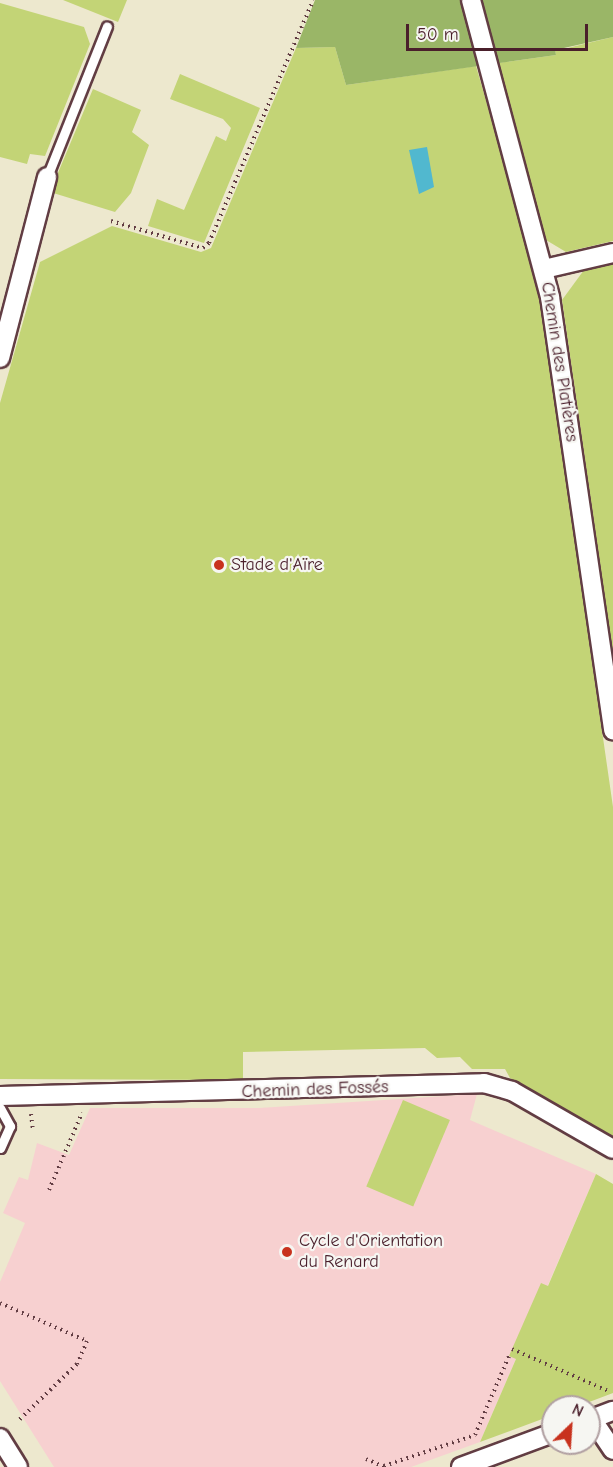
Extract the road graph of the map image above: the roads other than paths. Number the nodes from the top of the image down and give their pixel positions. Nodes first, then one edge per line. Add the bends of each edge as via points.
1 (471, 0) edge
2 (107, 26) dead end
3 (47, 177) joint
4 (613, 253) edge
5 (544, 269) junction
6 (0, 358) edge
7 (613, 730) edge
8 (0, 1096) edge
9 (0, 1108) edge
10 (0, 1148) edge
11 (613, 1149) edge
12 (601, 1434) edge
13 (541, 1437) edge
14 (0, 1438) edge
15 (613, 1450) edge
16 (18, 1467) edge
17 (461, 1467) edge

1 - 5 street, Chemin des Platières
2 - 3 lane
3 - 6 street
4 - 5 street
5 - 7 street, Chemin des Platières
8 - 11 street, Chemin des Fossés via 484,1083 512,1091
9 - 10 lane via 10,1126
12 - 15 street
13 - 17 street
14 - 16 street

